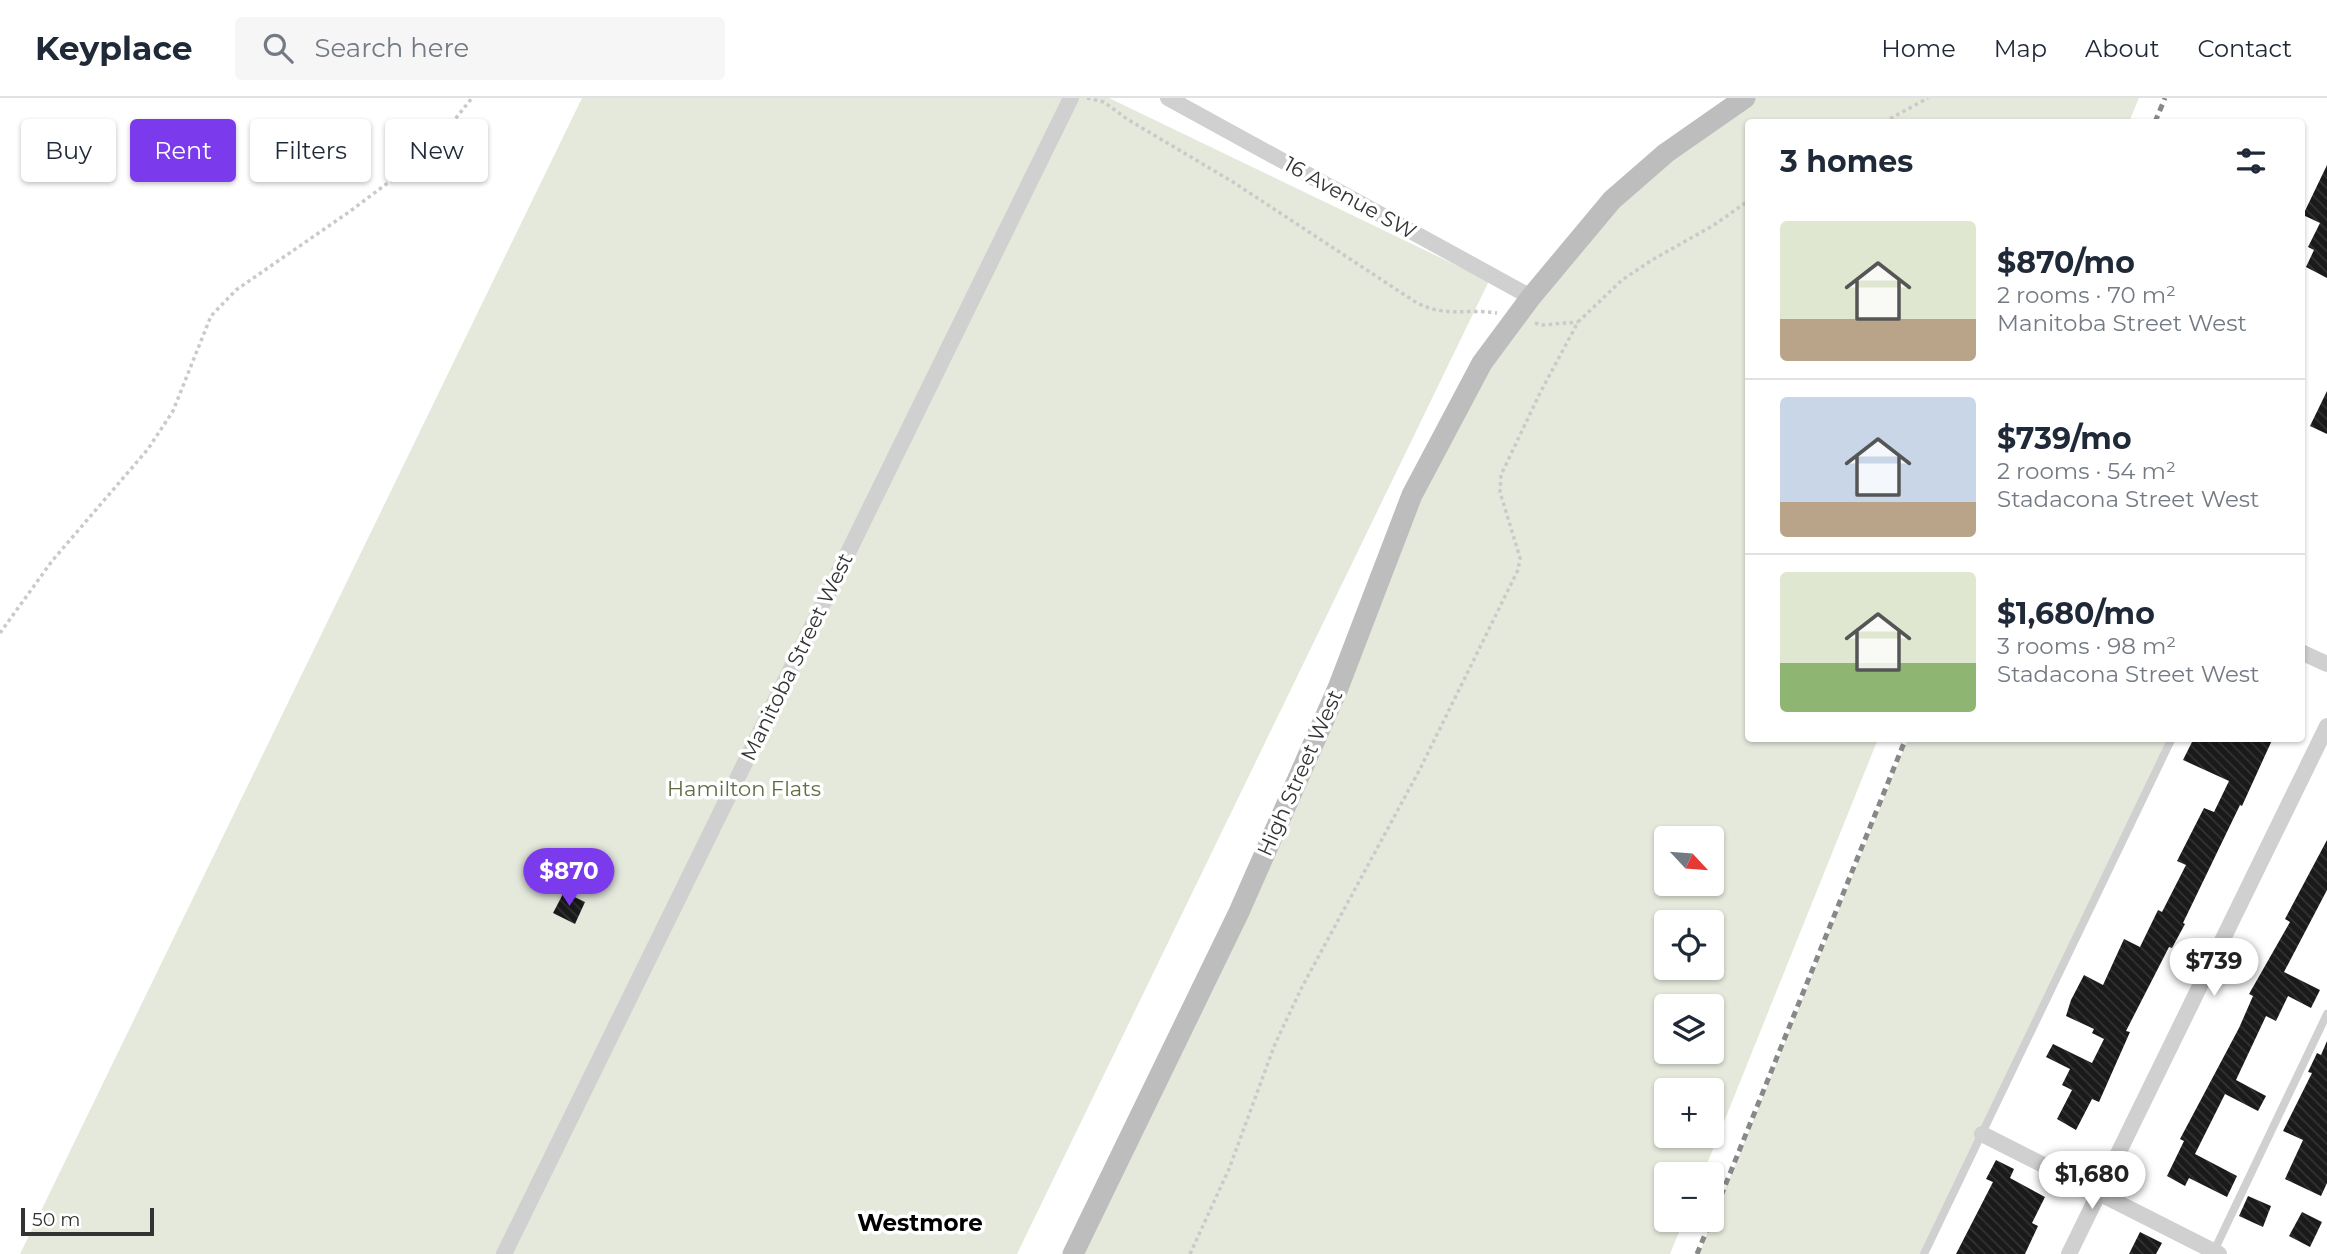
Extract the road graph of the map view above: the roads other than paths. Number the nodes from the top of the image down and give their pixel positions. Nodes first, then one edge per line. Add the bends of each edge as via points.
1 (1070, 98) edge
2 (1168, 98) edge
3 (1745, 98) edge
4 (1531, 297) junction
5 (2305, 654) edge
6 (2327, 664) edge
7 (2327, 726) edge
8 (2170, 742) edge
9 (2327, 1014) edge
10 (1982, 1134) junction
11 (2098, 1194) junction
12 (2215, 1253) edge
13 (504, 1254) edge
14 (1073, 1254) edge
15 (1924, 1254) edge
16 (2069, 1254) edge

1 - 13 street, Manitoba Street West
2 - 4 street, 16 Avenue SW
3 - 4 main road, High Street West via 1666,153 1612,200
4 - 14 main road, High Street West via 1482,363 1412,495 1338,688 1239,912
5 - 6 street
7 - 11 street
8 - 10 lane
9 - 12 lane
10 - 11 street
10 - 15 lane
11 - 12 street
11 - 16 street

